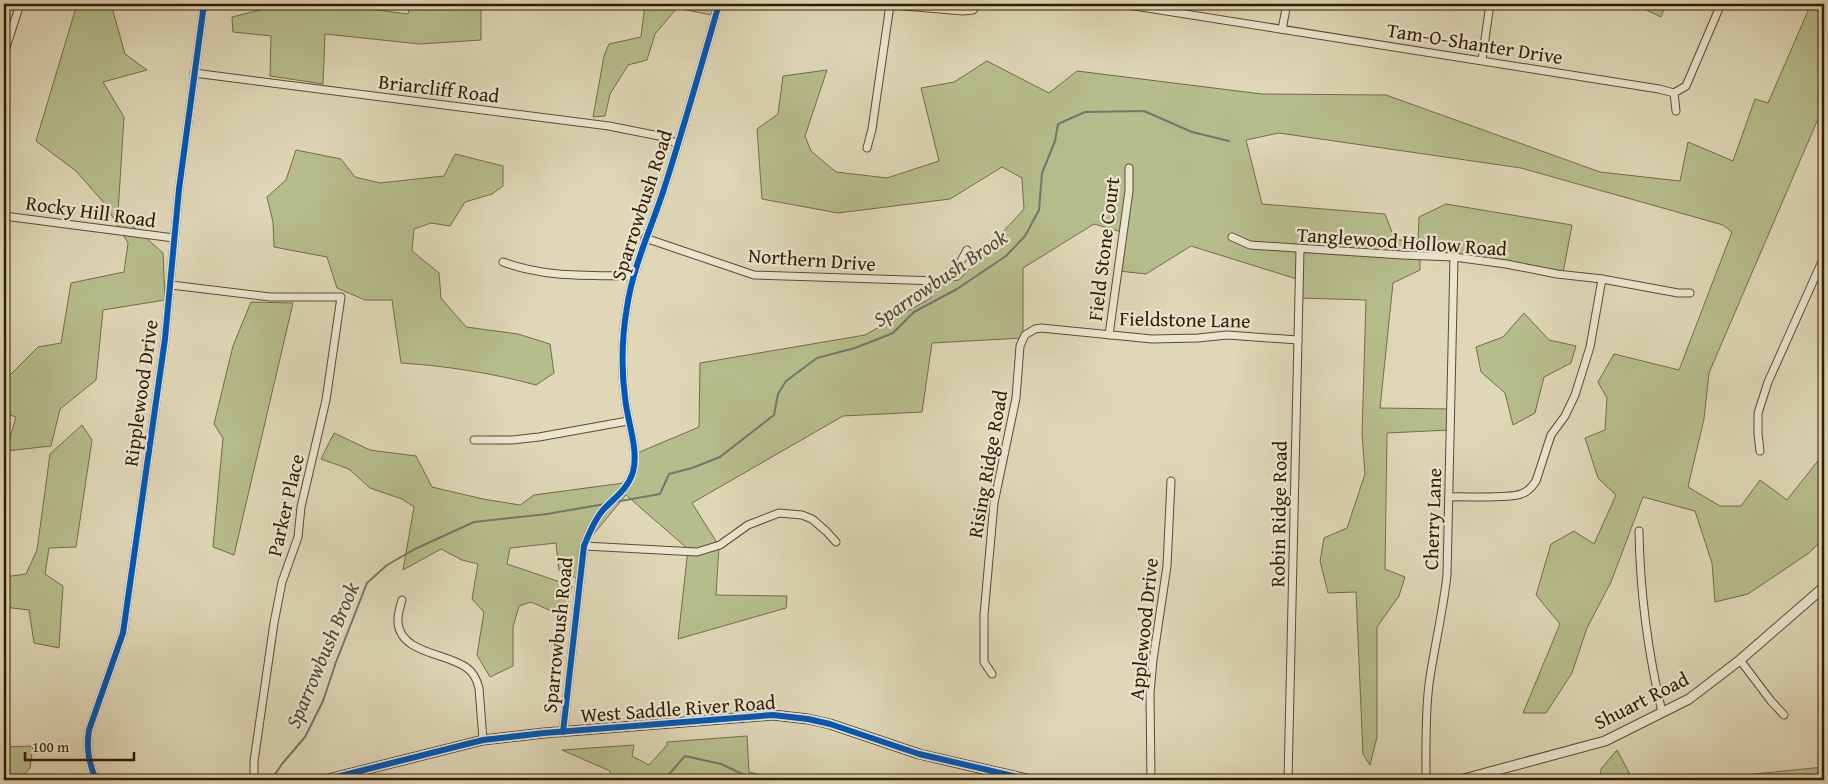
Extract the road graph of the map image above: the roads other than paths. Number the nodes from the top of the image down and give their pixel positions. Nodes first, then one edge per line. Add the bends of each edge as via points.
1 (20, 4) edge
2 (204, 4) edge
3 (719, 4) edge
4 (881, 4) edge
5 (977, 4) edge
6 (1122, 4) edge
7 (1287, 4) edge
8 (1490, 4) edge
9 (1721, 4) edge
10 (890, 5) edge
11 (1282, 28) junction
12 (4, 54) edge
13 (1482, 60) junction
14 (194, 73) junction
15 (1674, 92) junction
16 (1676, 111) dead end
17 (678, 144) junction
18 (867, 148) dead end
19 (1128, 168) dead end
20 (4, 216) edge
21 (1232, 237) dead end
22 (174, 238) junction
23 (646, 238) junction
24 (1300, 249) junction
25 (967, 250) dead end
26 (1454, 257) junction
27 (1824, 257) edge
28 (503, 262) dead end
29 (634, 276) junction
30 (1602, 279) junction
31 (171, 285) junction
32 (1690, 293) dead end
33 (1041, 328) joint
34 (1109, 334) junction
35 (1298, 340) junction
36 (628, 421) junction
37 (474, 440) dead end
38 (1760, 451) dead end
39 (1171, 481) dead end
40 (1449, 497) junction
41 (1638, 531) dead end
42 (836, 542) dead end
43 (584, 546) junction
44 (1824, 587) edge
45 (402, 600) dead end
46 (1740, 660) junction
47 (992, 674) dead end
48 (1662, 712) junction
49 (1784, 715) dead end
50 (563, 732) junction
51 (483, 740) junction
52 (96, 780) edge
53 (254, 780) edge
54 (324, 780) edge
55 (1031, 780) edge
56 (1151, 780) edge
57 (1288, 780) edge
58 (1426, 780) edge
59 (1460, 780) edge

1 - 12 street
2 - 14 street, Ripplewood Drive
3 - 17 street, Sparrowbush Road
4 - 10 street
5 - 10 street via 973,10 963,11
6 - 11 street, Tam-O-Shanter Drive
7 - 11 street
8 - 13 street
9 - 15 street via 1686,86
10 - 18 street
11 - 13 street, Tam-O-Shanter Drive
13 - 15 street, Tam-O-Shanter Drive
14 - 17 street, Briarcliff Road via 609,126 659,136
14 - 22 street, Ripplewood Drive
15 - 16 street
17 - 23 street, Sparrowbush Road
19 - 34 street, Field Stone Court via 1129,192
20 - 22 street, Rocky Hill Road
21 - 24 street, Tanglewood Hollow Road via 1250,245
22 - 31 street, Ripplewood Drive
23 - 25 street, Northern Drive via 746,273 788,277 938,281 954,273
23 - 29 street, Sparrowbush Road
24 - 26 street, Tanglewood Hollow Road
24 - 35 street, Robin Ridge Road
26 - 30 street, Tanglewood Hollow Road
26 - 40 street, Cherry Lane
27 - 38 street via 1763,397 1758,413
28 - 29 street via 546,273
29 - 36 street, Sparrowbush Road via 626,313 623,352
30 - 32 street, Tanglewood Hollow Road
30 - 40 street via 1590,347 1575,395 1566,416 1551,435 1534,485 1515,496
31 - 52 street, Ripplewood Drive via 123,632 89,730 90,768
31 - 53 street, Parker Place via 270,297 341,297 325,405 301,507 298,538 282,582 274,623
33 - 34 street, Fieldstone Lane
33 - 47 street, Rising Ridge Road via 1025,335 1020,346 1016,398 994,504 984,615 984,662
34 - 35 street, Fieldstone Lane via 1152,339 1246,335
35 - 57 street, Robin Ridge Road
36 - 37 street via 539,437
36 - 43 street, Sparrowbush Road via 634,451 630,479 595,522
39 - 56 street, Applewood Drive via 1167,566 1150,693
40 - 58 street, Cherry Lane via 1447,575 1425,728
41 - 48 street via 1643,604
42 - 43 street via 812,519 779,513 748,525 720,545 697,552
43 - 50 street, Sparrowbush Road
44 - 46 street, Shuart Road
45 - 51 street via 398,624 405,638 418,648 468,668 477,680
46 - 48 street, Shuart Road via 1689,699
46 - 49 street
48 - 59 street, Shuart Road via 1605,741
50 - 51 street, West Saddle River Road
50 - 55 street, West Saddle River Road via 783,716 830,724 919,754
51 - 54 street, West Saddle River Road

